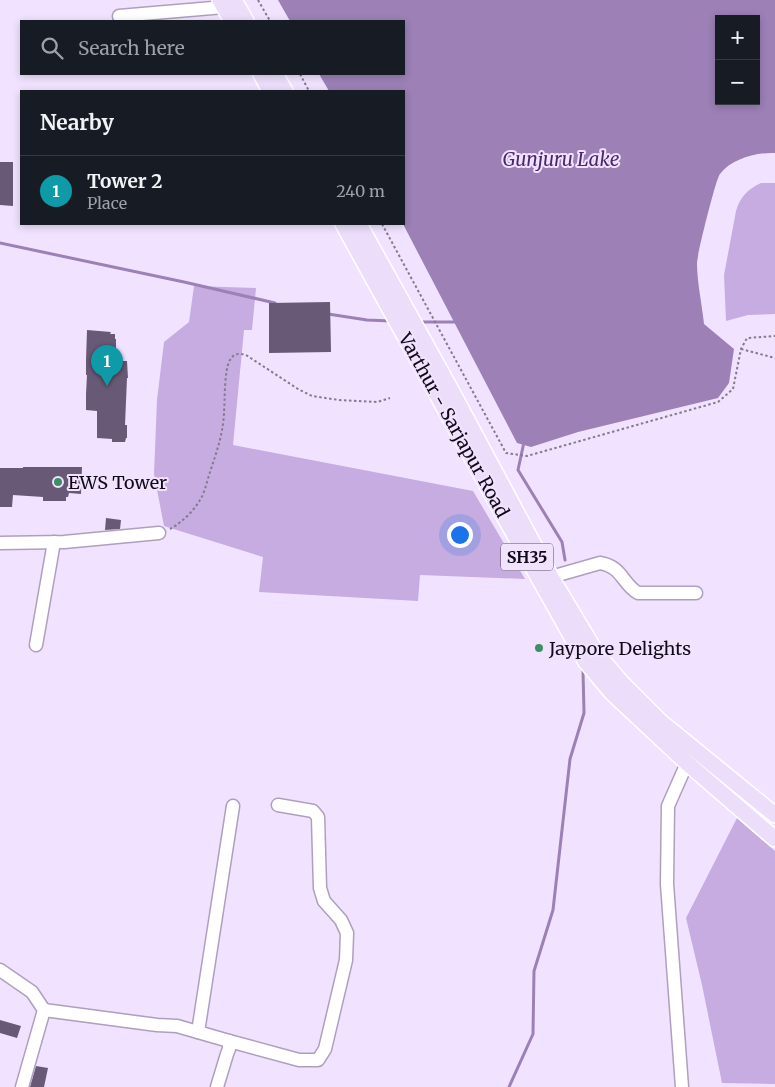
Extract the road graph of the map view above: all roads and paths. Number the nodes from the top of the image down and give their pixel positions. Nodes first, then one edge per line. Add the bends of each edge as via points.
1 (258, 0) edge
2 (226, 2) edge
3 (119, 16) dead end
4 (232, 20) edge
5 (245, 20) edge
6 (269, 20) edge
7 (262, 75) edge
8 (276, 75) edge
9 (301, 75) edge
10 (269, 90) edge
11 (284, 90) edge
12 (308, 90) edge
13 (344, 225) edge
14 (360, 225) edge
15 (383, 225) edge
16 (775, 336) edge
17 (741, 349) junction
18 (775, 358) edge
19 (390, 398) dead end
20 (159, 533) joint
21 (54, 542) junction
22 (0, 543) edge
23 (551, 578) junction
24 (696, 594) dead end
25 (36, 645) dead end
26 (687, 763) junction
27 (278, 805) dead end
28 (233, 806) dead end
29 (775, 815) edge
30 (775, 839) edge
31 (0, 970) edge
32 (44, 1010) junction
33 (198, 1032) junction
34 (229, 1041) junction
35 (22, 1087) edge
36 (217, 1087) edge
37 (682, 1087) edge

1 - 6 path
2 - 3 street
2 - 4 main road
2 - 5 main road
7 - 10 main road
8 - 11 main road
9 - 12 path
13 - 26 main road, Varthur - Sarjapur Road / SH35 via 586,662 612,693
14 - 23 main road, Varthur - Sarjapur Road / SH35
15 - 17 path via 506,453 527,456 718,402 733,389
16 - 17 path via 747,338
17 - 18 path
19 - 20 path via 377,402 312,396 246,355 234,354 227,371 222,435 203,493 177,526
20 - 21 street
21 - 22 street
21 - 25 street
23 - 24 street via 600,563 614,568 638,594
23 - 29 main road, Varthur - Sarjapur Road / SH35 via 598,654 621,682 661,722
26 - 30 main road, Varthur - Sarjapur Road / SH35
26 - 37 street via 668,806 667,884
27 - 34 street via 313,811 318,817 320,888 324,901 341,920 347,933 346,960 325,1049 318,1060 299,1060
28 - 33 street
31 - 32 street via 32,992
32 - 33 street via 177,1026
32 - 35 street
33 - 34 street
34 - 36 street

